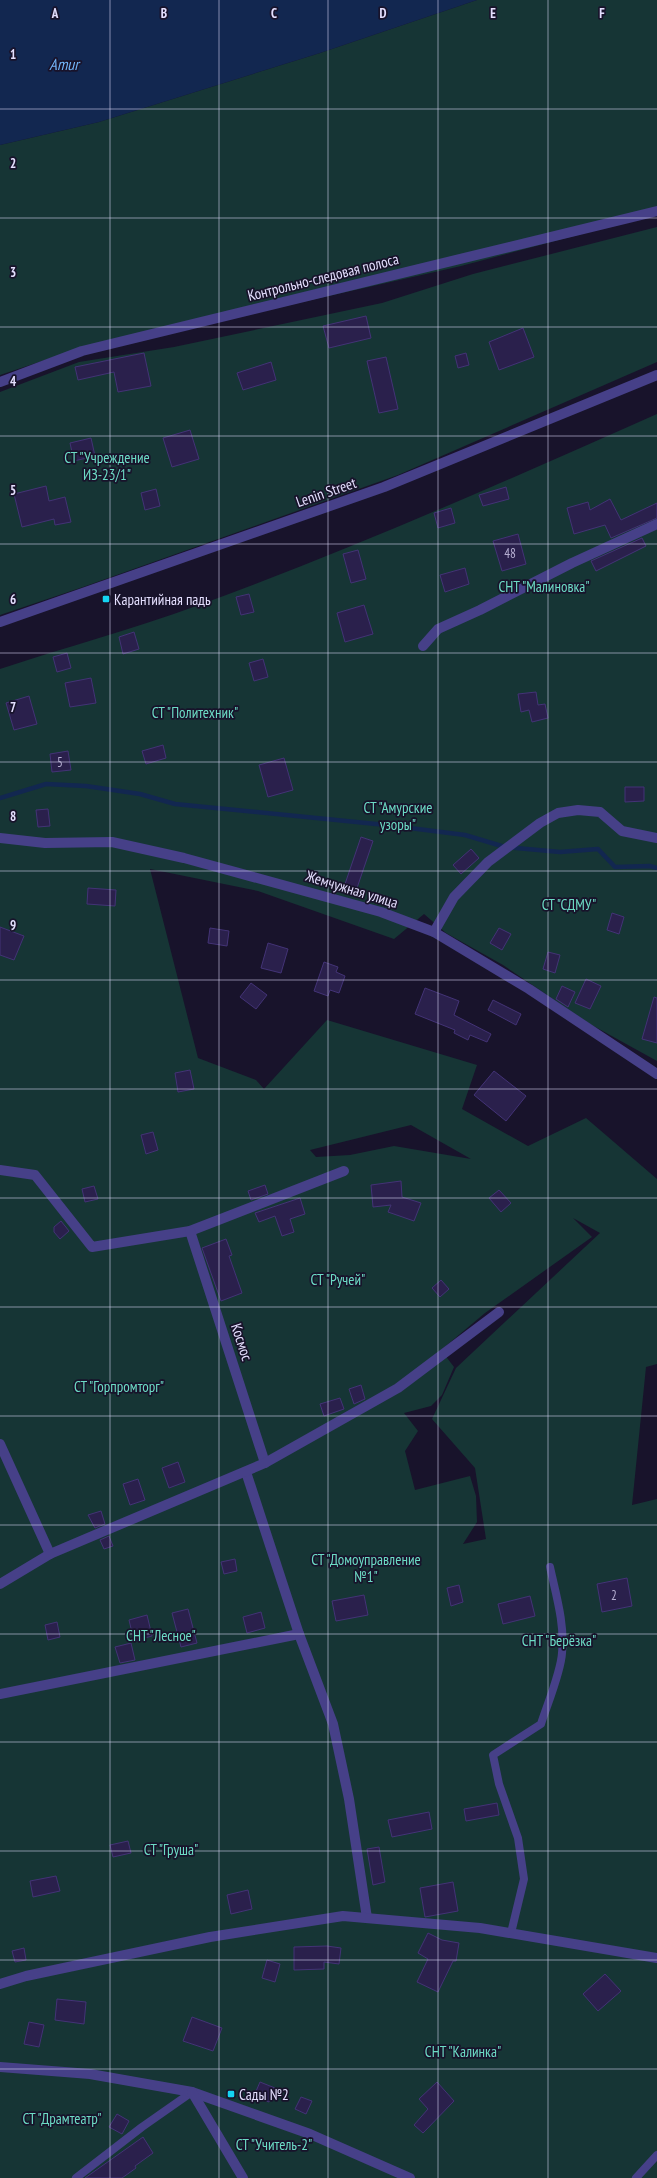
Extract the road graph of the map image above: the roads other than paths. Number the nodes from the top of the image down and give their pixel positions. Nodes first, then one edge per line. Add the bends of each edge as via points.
1 (657, 211) edge
2 (657, 375) edge
3 (0, 382) edge
4 (657, 524) edge
5 (0, 622) edge
6 (423, 646) dead end
7 (0, 838) edge
8 (657, 838) edge
9 (434, 932) junction
10 (657, 1074) edge
11 (0, 1170) edge
12 (344, 1171) dead end
13 (190, 1231) junction
14 (499, 1312) dead end
15 (0, 1444) edge
16 (265, 1463) junction
17 (246, 1472) junction
18 (50, 1554) junction
19 (550, 1567) dead end
20 (0, 1584) edge
21 (299, 1634) junction
22 (0, 1694) edge
23 (367, 1918) junction
24 (511, 1933) junction
25 (657, 1958) edge
26 (0, 1984) edge
27 (0, 2067) edge
28 (192, 2092) junction
29 (657, 2155) edge
30 (76, 2178) edge
31 (243, 2178) edge
32 (410, 2178) edge
33 (636, 2178) edge

1 - 3 street, Контрольно-следовая полоса via 82,351
2 - 5 street, Lenin Street via 384,487
4 - 6 street via 438,629
7 - 9 street, Жемчужная улица via 45,843 112,842 184,858 381,912
8 - 9 street via 622,831 600,812 578,810 558,813 540,823 488,862 454,897
9 - 10 street, Жемчужная улица via 529,989
11 - 13 street via 35,1176 92,1247
12 - 13 street
13 - 16 street, Космос
14 - 16 street via 398,1388
15 - 18 street
16 - 17 street
17 - 18 street
17 - 21 street
18 - 20 street
19 - 24 lane via 561,1618 562,1654 550,1697 541,1724 493,1755 499,1784 518,1838 524,1879
21 - 22 street
21 - 23 street via 334,1724 349,1799
23 - 24 street
23 - 26 street via 343,1916 210,1937 26,1976
24 - 25 street
27 - 28 street via 90,2074
28 - 30 lane
28 - 31 street
28 - 32 street via 310,2134
29 - 33 lane

